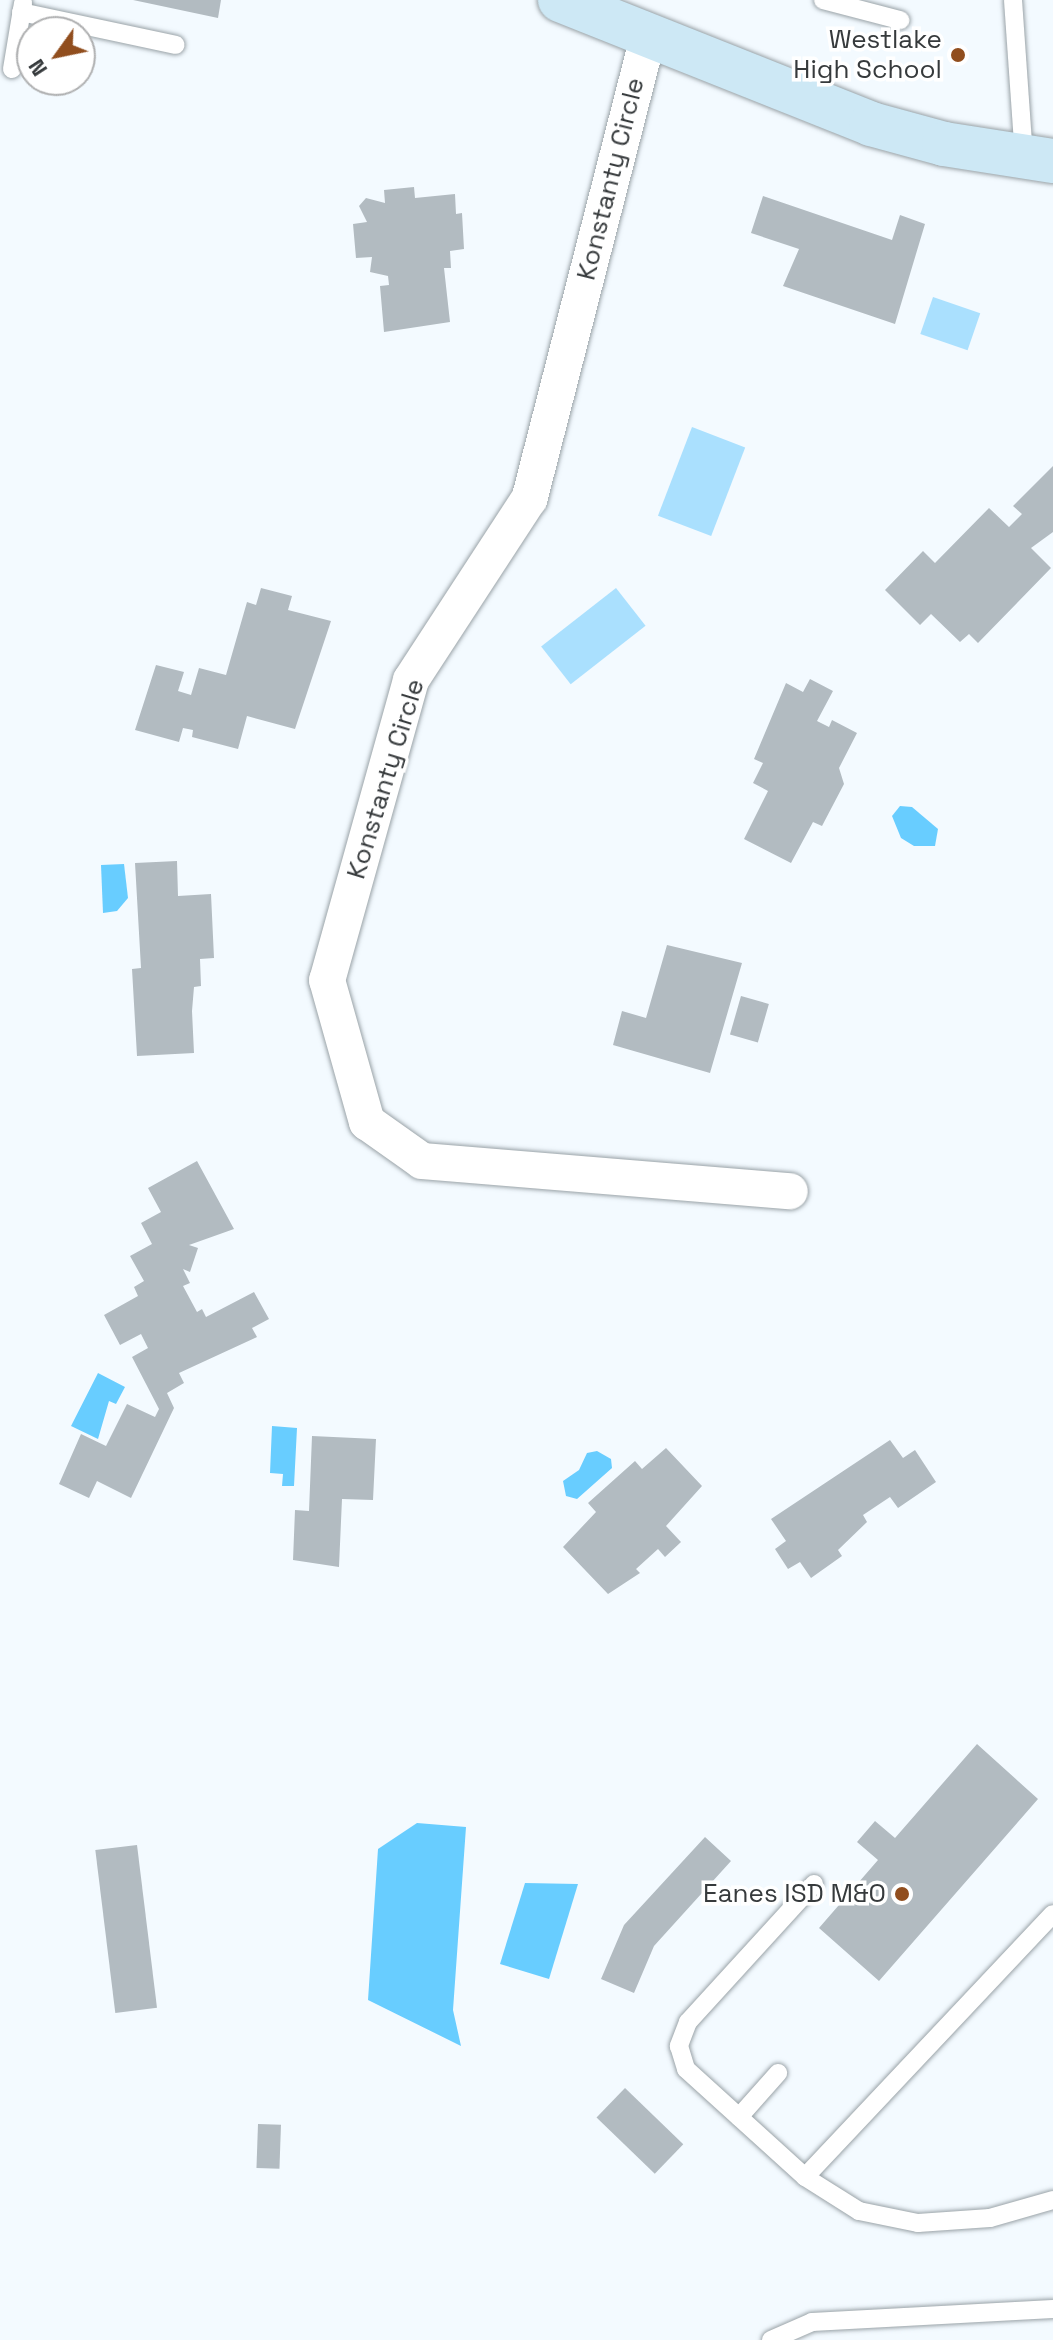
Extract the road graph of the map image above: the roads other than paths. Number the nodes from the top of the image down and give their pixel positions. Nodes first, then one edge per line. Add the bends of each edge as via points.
1 (560, 0) edge
2 (823, 0) edge
3 (1013, 0) edge
4 (22, 6) edge
5 (900, 20) dead end
6 (648, 37) junction
7 (176, 45) dead end
8 (12, 69) dead end
9 (1039, 159) edge
10 (790, 1191) dead end
11 (814, 1884) dead end
12 (1053, 1914) edge
13 (778, 2073) dead end
14 (739, 2117) junction
15 (805, 2177) junction
16 (1053, 2200) edge
17 (1053, 2309) edge
18 (771, 2340) edge

1 - 6 street
2 - 5 lane
3 - 9 lane
4 - 7 lane
4 - 8 lane
6 - 9 street via 871,124
6 - 10 street, Konstanty Circle via 529,499 411,680 327,980 367,1122 422,1161
11 - 14 lane via 688,2022 679,2046 686,2069
12 - 15 lane
13 - 14 lane
14 - 15 lane
15 - 16 lane via 859,2211 918,2223 990,2218
17 - 18 lane via 812,2322

